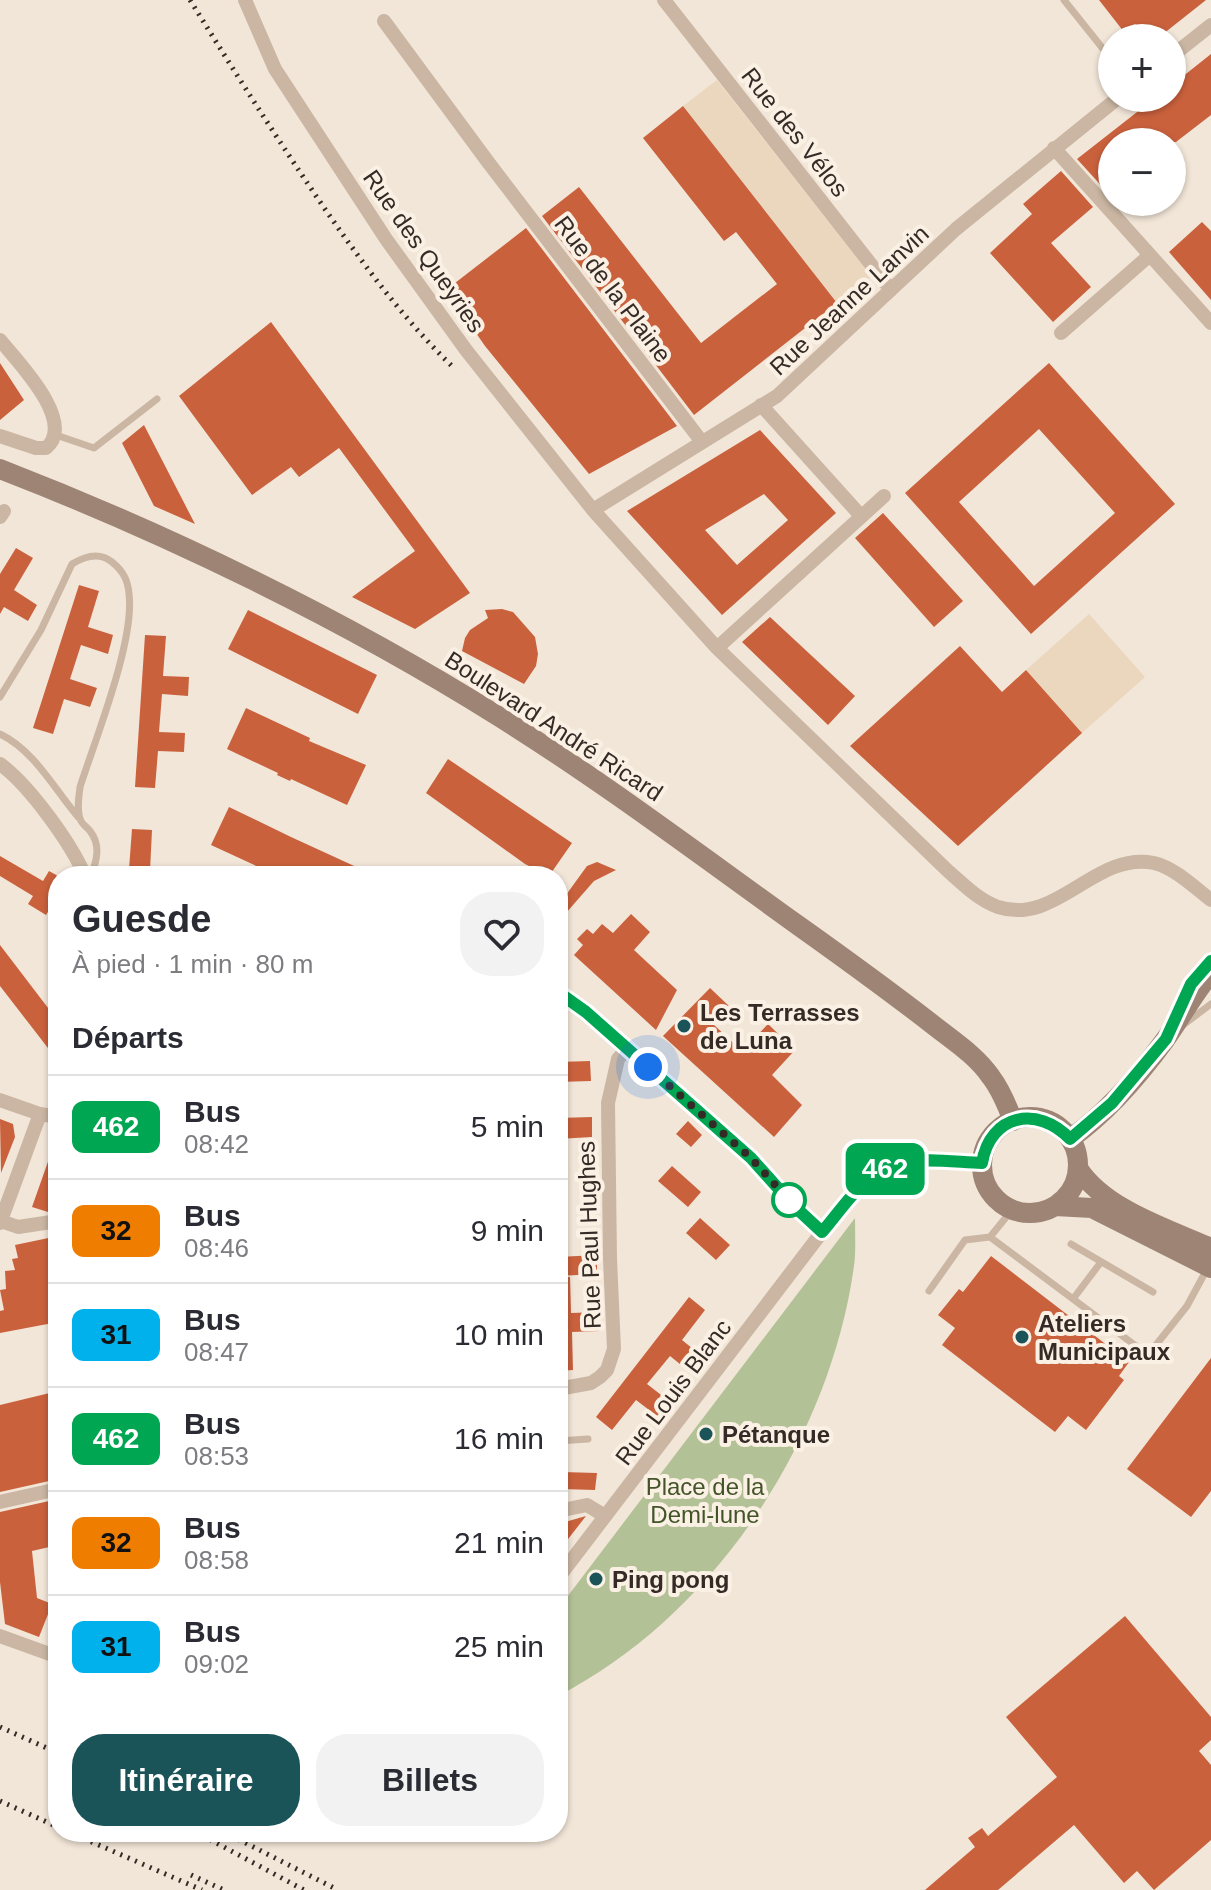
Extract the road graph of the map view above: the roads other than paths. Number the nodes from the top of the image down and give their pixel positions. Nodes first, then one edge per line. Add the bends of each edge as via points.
1 (245, 0) edge
2 (664, 0) edge
3 (1064, 0) edge
4 (384, 21) dead end
5 (1211, 25) edge
6 (1098, 42) edge
7 (1186, 45) edge
8 (1100, 112) edge
9 (1054, 148) junction
10 (1150, 255) junction
11 (891, 290) junction
12 (1211, 323) edge
13 (1061, 333) dead end
14 (0, 340) edge
15 (157, 399) dead end
16 (761, 405) junction
17 (56, 435) junction
18 (0, 436) edge
19 (702, 442) junction
20 (0, 469) edge
21 (884, 496) dead end
22 (593, 510) junction
23 (861, 516) junction
24 (717, 648) junction
25 (0, 697) edge
26 (0, 734) edge
27 (0, 764) edge
28 (80, 820) junction
29 (81, 866) edge
30 (95, 866) edge
31 (1211, 900) edge
32 (1211, 961) edge
33 (1211, 973) edge
34 (1211, 993) edge
35 (568, 999) edge
36 (1211, 1004) edge
37 (1166, 1039) junction
38 (628, 1048) junction
39 (0, 1100) edge
40 (40, 1114) junction
41 (48, 1115) edge
42 (1013, 1121) junction
43 (1070, 1139) junction
44 (982, 1163) junction
45 (1078, 1168) junction
46 (1055, 1206) junction
47 (1012, 1210) junction
48 (0, 1222) edge
49 (48, 1222) edge
50 (822, 1232) junction
51 (990, 1237) junction
52 (1071, 1244) dead end
53 (1210, 1261) edge
54 (1101, 1262) junction
55 (929, 1291) dead end
56 (1153, 1292) dead end
57 (1073, 1299) junction
58 (568, 1387) edge
59 (588, 1439) dead end
60 (568, 1440) edge
61 (48, 1491) edge
62 (0, 1502) edge
63 (568, 1509) edge
64 (605, 1516) junction
65 (568, 1565) edge
66 (0, 1636) edge
67 (48, 1653) edge

1 - 22 street, Rue des Queyries via 275,69 386,239
2 - 11 street, Rue des Vélos
3 - 6 lane
4 - 19 street, Rue de la Plaine
5 - 7 street
8 - 9 street, Rue Jeanne Lanvin
9 - 10 street
9 - 11 street, Rue Jeanne Lanvin
10 - 12 street
10 - 13 street
11 - 16 street, Rue Jeanne Lanvin
14 - 17 street via 47,403
15 - 17 lane via 94,448
16 - 19 street, Rue Jeanne Lanvin
16 - 23 street
17 - 18 street via 46,448
19 - 22 street, Rue Jeanne Lanvin
20 - 42 main road, Boulevard André Ricard via 135,525 316,613 497,715 607,788 962,1047 990,1075
21 - 23 street
22 - 24 street, Rue des Queyries
23 - 24 street
24 - 31 street, Rue des Queyries via 948,871 998,907 1023,911 1046,905 1109,868 1134,861 1157,864
25 - 28 lane via 41,630 72,564 94,555 121,569 130,597 126,628 80,787
26 - 28 lane via 38,767
27 - 29 street via 19,780
28 - 30 lane via 97,845
32 - 37 lane via 1191,984
33 - 37 main road
34 - 37 main road
35 - 38 street
36 - 37 lane
37 - 43 main road via 1112,1103
38 - 50 street via 751,1158
38 - 58 street, Rue Paul Hughes via 618,1059 608,1103 614,1349 600,1377
39 - 40 street
40 - 41 street
40 - 48 street
42 - 43 main road via 1044,1119
42 - 44 main road via 991,1137
43 - 45 main road
44 - 47 main road via 989,1191
44 - 50 street, Rue Louis Blanc via 899,1162 861,1187
45 - 46 main road via 1071,1190
45 - 53 main road via 1091,1187
46 - 47 main road via 1041,1212
46 - 53 main road via 1092,1208
47 - 51 lane
48 - 49 street via 18,1227
50 - 64 street, Rue Louis Blanc
51 - 55 lane via 965,1240
51 - 57 lane
52 - 54 lane
53 - 57 lane via 1187,1306 1148,1355
54 - 56 lane
54 - 57 lane
59 - 60 lane
61 - 62 street
63 - 64 street via 587,1505
64 - 65 street, Rue Louis Blanc
66 - 67 street

